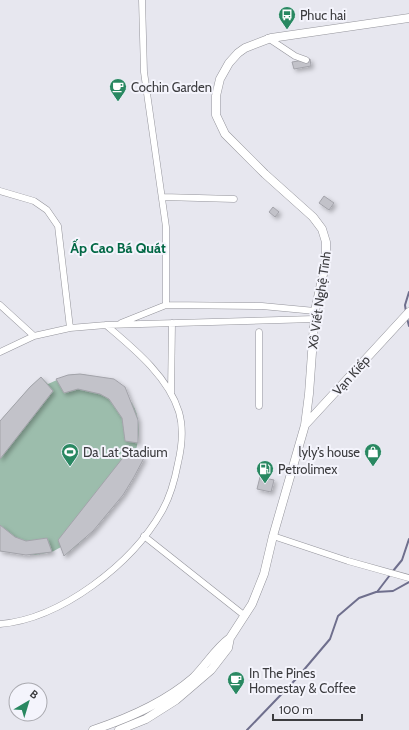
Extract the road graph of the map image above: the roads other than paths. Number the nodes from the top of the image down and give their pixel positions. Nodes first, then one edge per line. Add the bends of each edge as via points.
1 (142, 0) edge
2 (409, 18) edge
3 (268, 38) junction
4 (306, 60) dead end
5 (0, 191) edge
6 (163, 197) junction
7 (234, 199) dead end
8 (0, 305) edge
9 (166, 305) junction
10 (409, 312) edge
11 (314, 315) junction
12 (172, 323) junction
13 (116, 324) junction
14 (106, 325) junction
15 (70, 328) junction
16 (259, 332) dead end
17 (34, 336) junction
18 (0, 352) edge
19 (171, 395) junction
20 (259, 406) dead end
21 (304, 425) junction
22 (144, 536) junction
23 (273, 536) junction
24 (409, 578) edge
25 (244, 616) junction
26 (0, 624) edge
27 (230, 638) junction
28 (93, 730) edge
29 (119, 730) edge

1 - 6 street via 144,72
2 - 3 main road, Xô Viết Nghệ Tĩnh
3 - 4 street via 295,56
3 - 11 main road, Xô Viết Nghệ Tĩnh via 245,48 229,63 217,88 216,115 225,134 234,144 306,210 322,229 327,251
5 - 15 street via 17,195 41,206 55,219 58,226
6 - 7 street
6 - 9 street via 166,227
8 - 17 street
9 - 11 street via 262,306
9 - 13 street
10 - 21 main road, Vạn Kiếp
11 - 12 street
11 - 21 main road, Xô Viết Nghệ Tĩnh via 309,394
12 - 13 street
12 - 19 street
13 - 14 street
14 - 15 street
14 - 19 street via 146,362 164,382
15 - 17 street
16 - 20 street
17 - 18 street
19 - 22 street via 179,412 182,445 175,477 162,510
21 - 23 main road, Xô Viết Nghệ Tĩnh
22 - 25 street
22 - 26 street via 110,571 82,592 36,616
23 - 24 street
23 - 25 main road, Xô Viết Nghệ Tĩnh via 264,574
25 - 27 main road, Xô Viết Nghệ Tĩnh
27 - 28 main road, Xô Viết Nghệ Tĩnh via 222,644 210,661 175,692 145,710
27 - 29 main road, Xô Viết Nghệ Tĩnh via 228,648 194,687 146,719

